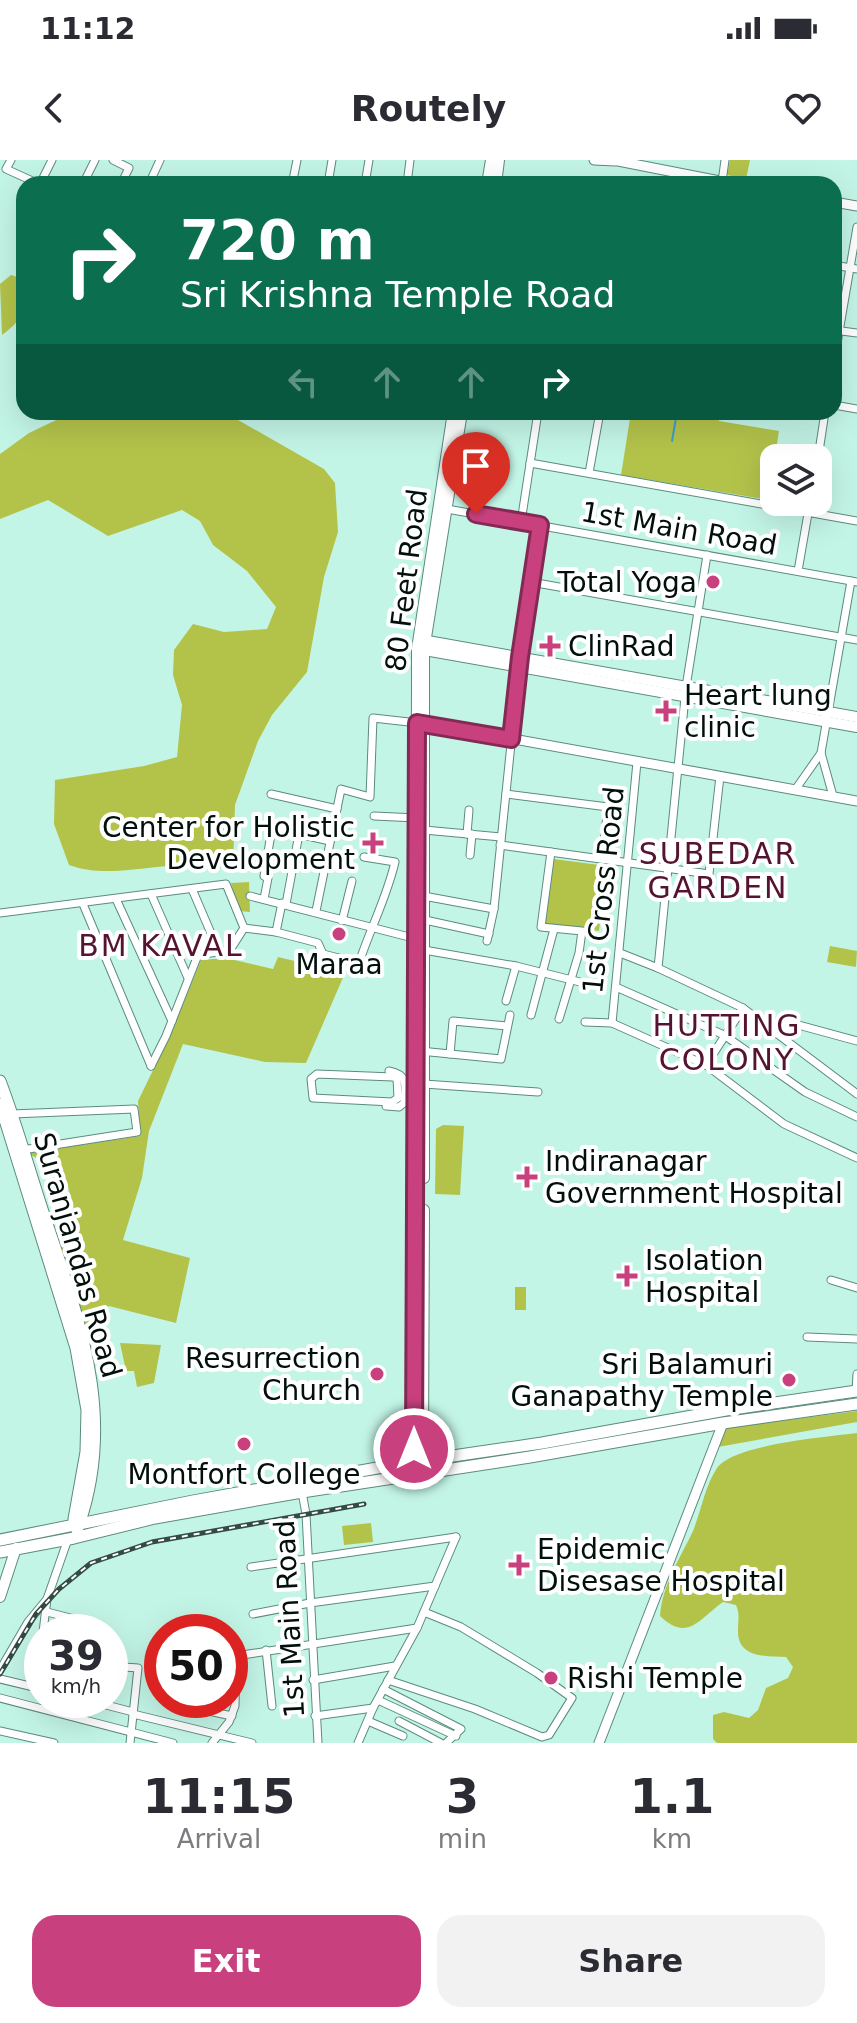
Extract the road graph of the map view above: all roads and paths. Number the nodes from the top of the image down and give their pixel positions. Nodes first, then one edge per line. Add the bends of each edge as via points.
1 (11, 160) edge
2 (113, 160) edge
3 (594, 160) edge
4 (614, 160) edge
5 (672, 172) junction
6 (22, 176) edge
7 (125, 176) edge
8 (673, 176) edge
9 (692, 176) edge
10 (857, 227) edge
11 (854, 268) edge
12 (842, 312) edge
13 (452, 420) edge
14 (461, 420) edge
15 (537, 420) edge
16 (599, 420) edge
17 (824, 420) edge
18 (820, 444) edge
19 (530, 463) junction
20 (589, 473) junction
21 (760, 503) edge
22 (447, 509) junction
23 (807, 516) edge
24 (830, 516) edge
25 (857, 521) edge
26 (521, 522) junction
27 (540, 525) junction
28 (707, 555) junction
29 (433, 566) junction
30 (798, 571) junction
31 (531, 582) junction
32 (854, 582) edge
33 (697, 611) junction
34 (841, 637) junction
35 (857, 640) edge
36 (421, 645) junction
37 (519, 662) junction
38 (685, 692) junction
39 (826, 717) junction
40 (857, 717) edge
41 (421, 723) junction
42 (857, 727) edge
43 (511, 739) junction
44 (821, 753) junction
45 (637, 762) junction
46 (677, 769) junction
47 (720, 776) junction
48 (795, 790) junction
49 (271, 794) dead end
50 (506, 794) junction
51 (833, 796) junction
52 (857, 801) edge
53 (337, 809) junction
54 (469, 810) dead end
55 (374, 816) dead end
56 (417, 818) junction
57 (424, 830) junction
58 (299, 834) junction
59 (469, 834) junction
60 (330, 841) junction
61 (501, 841) junction
62 (551, 852) junction
63 (470, 855) dead end
64 (364, 857) dead end
65 (602, 859) junction
66 (628, 863) junction
67 (667, 868) junction
68 (352, 881) dead end
69 (192, 889) junction
70 (151, 894) junction
71 (250, 896) dead end
72 (429, 897) dead end
73 (116, 899) junction
74 (264, 899) junction
75 (83, 904) junction
76 (284, 904) junction
77 (494, 909) junction
78 (316, 911) junction
79 (0, 913) edge
80 (425, 920) junction
81 (342, 921) junction
82 (244, 928) junction
83 (370, 928) junction
84 (554, 929) junction
85 (276, 932) junction
86 (417, 939) junction
87 (424, 950) junction
88 (219, 952) junction
89 (620, 953) junction
90 (516, 966) junction
91 (658, 968) junction
92 (544, 973) junction
93 (188, 978) junction
94 (571, 981) junction
95 (588, 984) dead end
96 (616, 987) junction
97 (506, 1001) dead end
98 (743, 1008) junction
99 (510, 1015) dead end
100 (531, 1015) dead end
101 (559, 1019) dead end
102 (172, 1021) junction
103 (585, 1022) dead end
104 (612, 1023) junction
105 (507, 1026) junction
106 (768, 1026) junction
107 (724, 1035) junction
108 (857, 1041) edge
109 (421, 1051) junction
110 (450, 1054) junction
111 (706, 1065) junction
112 (389, 1071) dead end
113 (0, 1081) edge
114 (419, 1088) junction
115 (401, 1090) junction
116 (538, 1092) dead end
117 (857, 1094) edge
118 (0, 1104) edge
119 (385, 1106) dead end
120 (12, 1114) junction
121 (857, 1117) edge
122 (22, 1150) junction
123 (857, 1158) edge
124 (831, 1280) dead end
125 (857, 1288) edge
126 (807, 1337) dead end
127 (857, 1339) edge
128 (857, 1374) edge
129 (856, 1391) edge
130 (857, 1404) edge
131 (723, 1423) junction
132 (422, 1467) junction
133 (302, 1492) junction
134 (73, 1532) junction
135 (0, 1540) edge
136 (16, 1548) junction
137 (0, 1552) edge
138 (308, 1558) junction
139 (251, 1567) dead end
140 (435, 1586) junction
141 (0, 1597) edge
142 (47, 1599) junction
143 (310, 1603) junction
144 (47, 1612) joint
145 (424, 1612) junction
146 (55, 1614) edge
147 (253, 1614) dead end
148 (417, 1628) junction
149 (312, 1643) junction
150 (266, 1650) junction
151 (248, 1654) edge
152 (395, 1666) junction
153 (128, 1667) edge
154 (0, 1670) edge
155 (0, 1679) edge
156 (313, 1680) junction
157 (388, 1680) junction
158 (24, 1685) edge
159 (620, 1687) junction
160 (383, 1689) junction
161 (0, 1698) edge
162 (378, 1700) junction
163 (272, 1706) dead end
164 (373, 1708) junction
165 (128, 1711) edge
166 (133, 1713) junction
167 (315, 1716) junction
168 (99, 1718) edge
169 (231, 1718) edge
170 (368, 1721) junction
171 (399, 1721) dead end
172 (98, 1723) junction
173 (0, 1731) edge
174 (132, 1732) junction
175 (217, 1733) junction
176 (403, 1736) dead end
177 (456, 1736) junction
178 (54, 1743) edge
179 (130, 1743) edge
180 (173, 1743) edge
181 (212, 1743) edge
182 (252, 1743) edge
183 (318, 1743) edge
184 (358, 1743) edge
185 (444, 1743) edge
186 (599, 1743) edge

1 - 6 street via 6,169
2 - 7 street via 129,168
3 - 4 street
4 - 5 street
5 - 8 street
5 - 9 street
10 - 11 street
11 - 12 street
13 - 29 main road, 80 Feet Road
14 - 22 main road, 80 Feet Road
15 - 19 street
16 - 20 street
17 - 18 street
19 - 20 street
19 - 26 street
20 - 21 street
22 - 26 street, 1st Main Road
22 - 29 main road, 80 Feet Road
23 - 30 street
24 - 25 street
26 - 27 street, 1st Main Road
27 - 28 street, 1st Main Road
27 - 31 street
28 - 30 street, 1st Main Road
28 - 33 street
29 - 36 main road, 80 Feet Road
30 - 32 street, 1st Main Road
31 - 33 street
31 - 37 street
32 - 34 street
33 - 34 street
33 - 38 street
34 - 35 street
34 - 39 street
36 - 37 main road
36 - 41 main road, 80 Feet Road
37 - 38 main road
37 - 43 street
38 - 39 main road
38 - 46 street
39 - 40 main road
39 - 42 main road
39 - 44 street
41 - 43 street
41 - 53 street via 373,718 370,797 341,789
41 - 56 main road, 80 Feet Road
41 - 57 main road, 80 Feet Road
43 - 45 street
43 - 50 street
44 - 48 street
44 - 51 street
45 - 46 street
45 - 66 street, 1st Cross Road
46 - 47 street
46 - 67 street
47 - 48 street
47 - 67 street via 709,874
48 - 51 street
49 - 53 street
50 - 61 street
50 - 65 street via 608,807
51 - 52 street
53 - 60 street
54 - 59 street
55 - 56 street
56 - 86 main road, 80 Feet Road
57 - 59 street
57 - 80 main road, 80 Feet Road
58 - 60 street
58 - 74 street via 267,827
58 - 76 street
59 - 61 street
59 - 63 street
60 - 78 street
61 - 62 street
61 - 77 street
62 - 65 street
62 - 84 street via 541,927
64 - 83 street via 395,862 390,887
65 - 66 street
66 - 67 street
66 - 89 street, 1st Cross Road
67 - 91 street
68 - 81 street
69 - 70 street
69 - 82 street via 226,884
69 - 88 street
70 - 73 street
70 - 93 street
71 - 74 street
72 - 77 street
73 - 75 street
73 - 102 street
74 - 76 street
75 - 79 street
75 - 102 street via 151,1066
76 - 78 street
76 - 85 street
77 - 80 street via 488,937
78 - 81 street
80 - 87 main road, 80 Feet Road
81 - 83 street
82 - 85 street
82 - 88 street via 232,949
83 - 85 street via 359,963 323,954 318,943
83 - 86 street
84 - 92 street
84 - 94 street via 582,931
86 - 109 main road, 80 Feet Road
87 - 90 street
87 - 109 main road, 80 Feet Road
88 - 93 street via 198,955
89 - 91 street
89 - 96 street, 1st Cross Road
90 - 92 street
90 - 97 street
91 - 98 street
92 - 94 street
92 - 100 street
93 - 102 street
94 - 95 street
94 - 101 street
96 - 104 street, 1st Cross Road
96 - 107 street
98 - 106 street
98 - 107 street
99 - 105 street
103 - 104 street
104 - 111 street
105 - 110 street via 501,1059
105 - 110 street via 453,1021
106 - 108 street via 780,1020
106 - 117 street
107 - 111 street
107 - 121 street via 805,1092
109 - 110 street
109 - 114 main road, 80 Feet Road
111 - 123 street via 784,1124
112 - 115 street via 401,1075
113 - 120 main road, Suranjandas Road
114 - 115 street
114 - 116 street
114 - 132 main road, 80 Feet Road
115 - 115 street via 393,1077 317,1074 311,1079 311,1094 318,1099 392,1102
115 - 119 street via 404,1103
118 - 134 main road, Suranjandas Road via 76,1348 87,1410
120 - 122 main road, Suranjandas Road
120 - 122 street via 134,1109 137,1132
122 - 134 main road, Suranjandas Road via 71,1295 95,1394 96,1441
124 - 125 street
126 - 127 street
128 - 129 street
129 - 132 main road
130 - 131 main road
131 - 132 main road
131 - 159 street
132 - 133 main road
132 - 134 main road via 193,1501
133 - 134 main road
133 - 138 street, 1st Main Road
134 - 135 main road
134 - 136 main road
134 - 142 street
136 - 137 main road
136 - 141 main road
138 - 139 street
138 - 140 street via 456,1537
138 - 143 street, 1st Main Road
140 - 143 street
140 - 145 street
142 - 144 street
142 - 154 street
143 - 147 street
143 - 149 street, 1st Main Road
144 - 146 street
145 - 148 street
145 - 157 street via 461,1627 572,1698 549,1735 542,1737
148 - 149 street
148 - 152 street
149 - 150 street
149 - 156 street, 1st Main Road
150 - 151 street
150 - 163 street
152 - 156 street
152 - 157 street
153 - 166 street via 138,1668
155 - 158 street
156 - 167 street, 1st Main Road
157 - 160 street
159 - 186 street
159 - 186 street via 615,1714
160 - 162 street
160 - 177 street via 457,1726 461,1730
161 - 172 street
162 - 164 street
162 - 177 street
164 - 167 street
164 - 170 street
165 - 166 street
166 - 174 street
166 - 175 street
167 - 183 street, 1st Main Road
168 - 172 street
169 - 175 street
170 - 176 street
170 - 184 street
171 - 185 street
172 - 174 street
173 - 178 street
174 - 179 street
174 - 180 street
175 - 181 street
175 - 182 street
177 - 185 street

